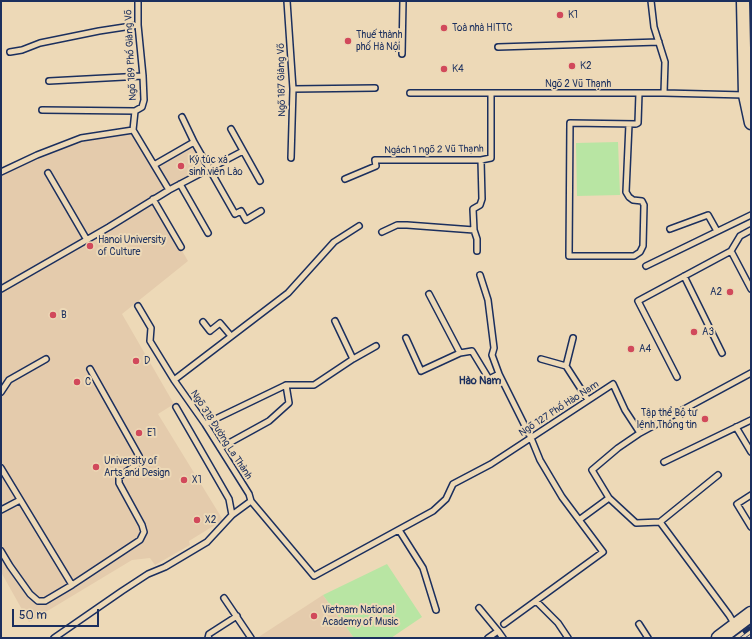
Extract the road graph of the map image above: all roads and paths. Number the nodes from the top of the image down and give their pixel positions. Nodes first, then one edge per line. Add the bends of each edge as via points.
1 (138, 1) edge
2 (288, 1) edge
3 (403, 1) edge
4 (651, 1) edge
5 (743, 1) edge
6 (138, 25) junction
7 (659, 42) junction
8 (748, 46) edge
9 (498, 47) dead end
10 (10, 52) dead end
11 (402, 54) dead end
12 (143, 76) junction
13 (50, 81) dead end
14 (375, 88) dead end
15 (293, 89) junction
16 (410, 93) dead end
17 (491, 93) junction
18 (664, 93) junction
19 (639, 94) junction
20 (745, 95) junction
21 (42, 110) dead end
22 (135, 111) junction
23 (182, 118) dead end
24 (751, 123) edge
25 (629, 124) junction
26 (231, 129) dead end
27 (133, 130) junction
28 (194, 142) junction
29 (243, 151) junction
30 (291, 158) dead end
31 (481, 160) junction
32 (154, 165) junction
33 (208, 168) junction
34 (1, 172) edge
35 (48, 173) dead end
36 (345, 179) dead end
37 (260, 181) dead end
38 (180, 184) junction
39 (169, 190) junction
40 (153, 199) junction
41 (261, 211) dead end
42 (751, 215) edge
43 (359, 226) dead end
44 (670, 229) dead end
45 (474, 230) junction
46 (751, 230) edge
47 (717, 231) junction
48 (382, 232) dead end
49 (208, 233) dead end
50 (87, 240) junction
51 (181, 247) dead end
52 (477, 251) dead end
53 (731, 251) junction
54 (646, 266) dead end
55 (480, 275) dead end
56 (684, 276) junction
57 (1, 289) edge
58 (751, 290) edge
59 (429, 294) dead end
60 (138, 306) dead end
61 (335, 321) dead end
62 (203, 322) dead end
63 (231, 336) junction
64 (406, 338) dead end
65 (573, 338) dead end
66 (376, 346) dead end
67 (460, 353) junction
68 (722, 353) dead end
69 (46, 359) dead end
70 (353, 359) junction
71 (541, 359) dead end
72 (566, 366) junction
73 (90, 369) dead end
74 (751, 373) edge
75 (499, 374) junction
76 (677, 377) dead end
77 (174, 380) junction
78 (286, 385) junction
79 (1, 392) edge
80 (588, 400) junction
81 (176, 407) dead end
82 (751, 420) edge
83 (205, 424) junction
84 (736, 427) junction
85 (640, 433) junction
86 (531, 438) junction
87 (220, 448) junction
88 (751, 452) edge
89 (664, 462) dead end
90 (1, 468) edge
91 (718, 475) dead end
92 (751, 496) edge
93 (610, 498) junction
94 (20, 500) junction
95 (251, 501) junction
96 (1, 510) edge
97 (232, 515) junction
98 (579, 520) junction
99 (660, 522) junction
100 (751, 527) edge
101 (399, 530) junction
102 (1, 550) edge
103 (72, 585) junction
104 (224, 598) dead end
105 (536, 601) junction
106 (479, 608) dead end
107 (436, 610) dead end
108 (751, 614) edge
109 (237, 616) junction
110 (504, 624) dead end
111 (639, 624) dead end
112 (735, 626) junction
113 (498, 631) junction
114 (54, 638) edge
115 (208, 638) edge
116 (252, 638) edge
117 (488, 638) edge
118 (503, 638) edge
119 (568, 638) edge
120 (648, 638) edge
121 (719, 638) edge

1 - 6 lane, Ngõ 189 Phố Giảng Võ
2 - 15 lane, Ngõ 187 Giảng Võ
3 - 11 lane
4 - 7 lane via 654,27
5 - 8 street
6 - 10 lane via 40,43
6 - 12 lane, Ngõ 189 Phố Giảng Võ
7 - 9 lane
7 - 18 lane via 665,62
8 - 20 street
12 - 13 lane
12 - 22 lane, Ngõ 189 Phố Giảng Võ via 144,100 142,107
14 - 15 lane
15 - 30 lane, Ngõ 187 Giảng Võ
16 - 17 lane, Ngõ 2 Vũ Thạnh
17 - 19 lane, Ngõ 2 Vũ Thạnh
17 - 31 lane, Ngách 1 ngõ 2 Vũ Thạnh via 491,158
18 - 19 lane, Ngõ 2 Vũ Thạnh
18 - 20 lane, Ngõ 2 Vũ Thạnh
19 - 25 lane via 638,122
20 - 24 street
21 - 22 lane
22 - 27 lane, Ngõ 189 Phố Giảng Võ
23 - 28 lane
25 - 25 lane via 626,192 629,197 642,201 644,205 643,246 634,256 569,256 570,123
26 - 29 lane
27 - 32 lane
27 - 34 lane via 81,138
28 - 32 lane
28 - 33 lane
29 - 33 lane
29 - 37 lane
31 - 36 lane, Ngách 1 ngõ 2 Vũ Thạnh via 375,160 376,166
31 - 45 lane via 482,199 480,205 473,209
32 - 39 lane
33 - 38 lane
33 - 41 lane via 235,214 241,211 246,220
35 - 50 lane
38 - 39 lane
38 - 49 lane
39 - 40 lane
40 - 50 lane
40 - 51 lane
42 - 47 lane
43 - 63 lane via 334,242 288,294
44 - 47 lane via 708,215
45 - 48 lane via 397,225
45 - 52 lane
46 - 53 lane via 740,236
47 - 54 lane
50 - 57 lane
53 - 56 lane
53 - 58 lane
55 - 75 lane via 488,300 494,348 492,355
56 - 68 lane
56 - 76 lane via 638,301
59 - 67 lane
60 - 77 lane, Ngõ 318 Đường La Thành via 151,328 150,341
61 - 70 lane
62 - 63 lane via 210,331 220,323
63 - 77 lane
64 - 67 lane via 421,371
65 - 72 lane
66 - 70 lane
67 - 75 lane via 472,351 489,379
69 - 79 lane via 9,380
70 - 78 lane via 314,385
71 - 72 lane
72 - 80 lane
73 - 103 lane via 140,456 137,464 119,477 119,483 144,532 140,540
74 - 85 lane
75 - 86 lane
77 - 83 lane, Ngõ 318 Đường La Thành
78 - 83 lane
78 - 87 lane via 288,403 269,421
80 - 85 lane, Ngõ 127 Phố Hào Nam via 613,384 625,410
80 - 86 lane, Ngõ 127 Phố Hào Nam
81 - 97 lane via 229,499
82 - 84 lane
83 - 87 lane, Ngõ 318 Đường La Thành
84 - 88 lane
84 - 89 lane
85 - 93 lane via 592,470
86 - 98 lane via 540,460
86 - 101 lane, Ngõ 127 Phố Hào Nam via 491,464 453,484 446,499 433,511
87 - 95 lane, Ngõ 318 Đường La Thành
90 - 94 lane
91 - 99 lane
92 - 100 lane via 737,504
93 - 98 lane
93 - 99 lane via 636,523
94 - 96 lane
94 - 103 lane
95 - 97 lane
95 - 101 lane, Ngõ 127 Phố Hào Nam via 314,576
97 - 114 lane via 207,542 148,574
98 - 105 lane via 603,552
99 - 112 lane
101 - 107 lane via 423,568
102 - 103 lane via 21,582 38,600 49,600
104 - 109 lane
105 - 110 lane
105 - 119 lane via 558,623
106 - 113 lane
108 - 112 main road
109 - 115 lane via 209,634
109 - 116 lane
111 - 120 lane
112 - 121 main road
113 - 117 lane
113 - 118 lane

